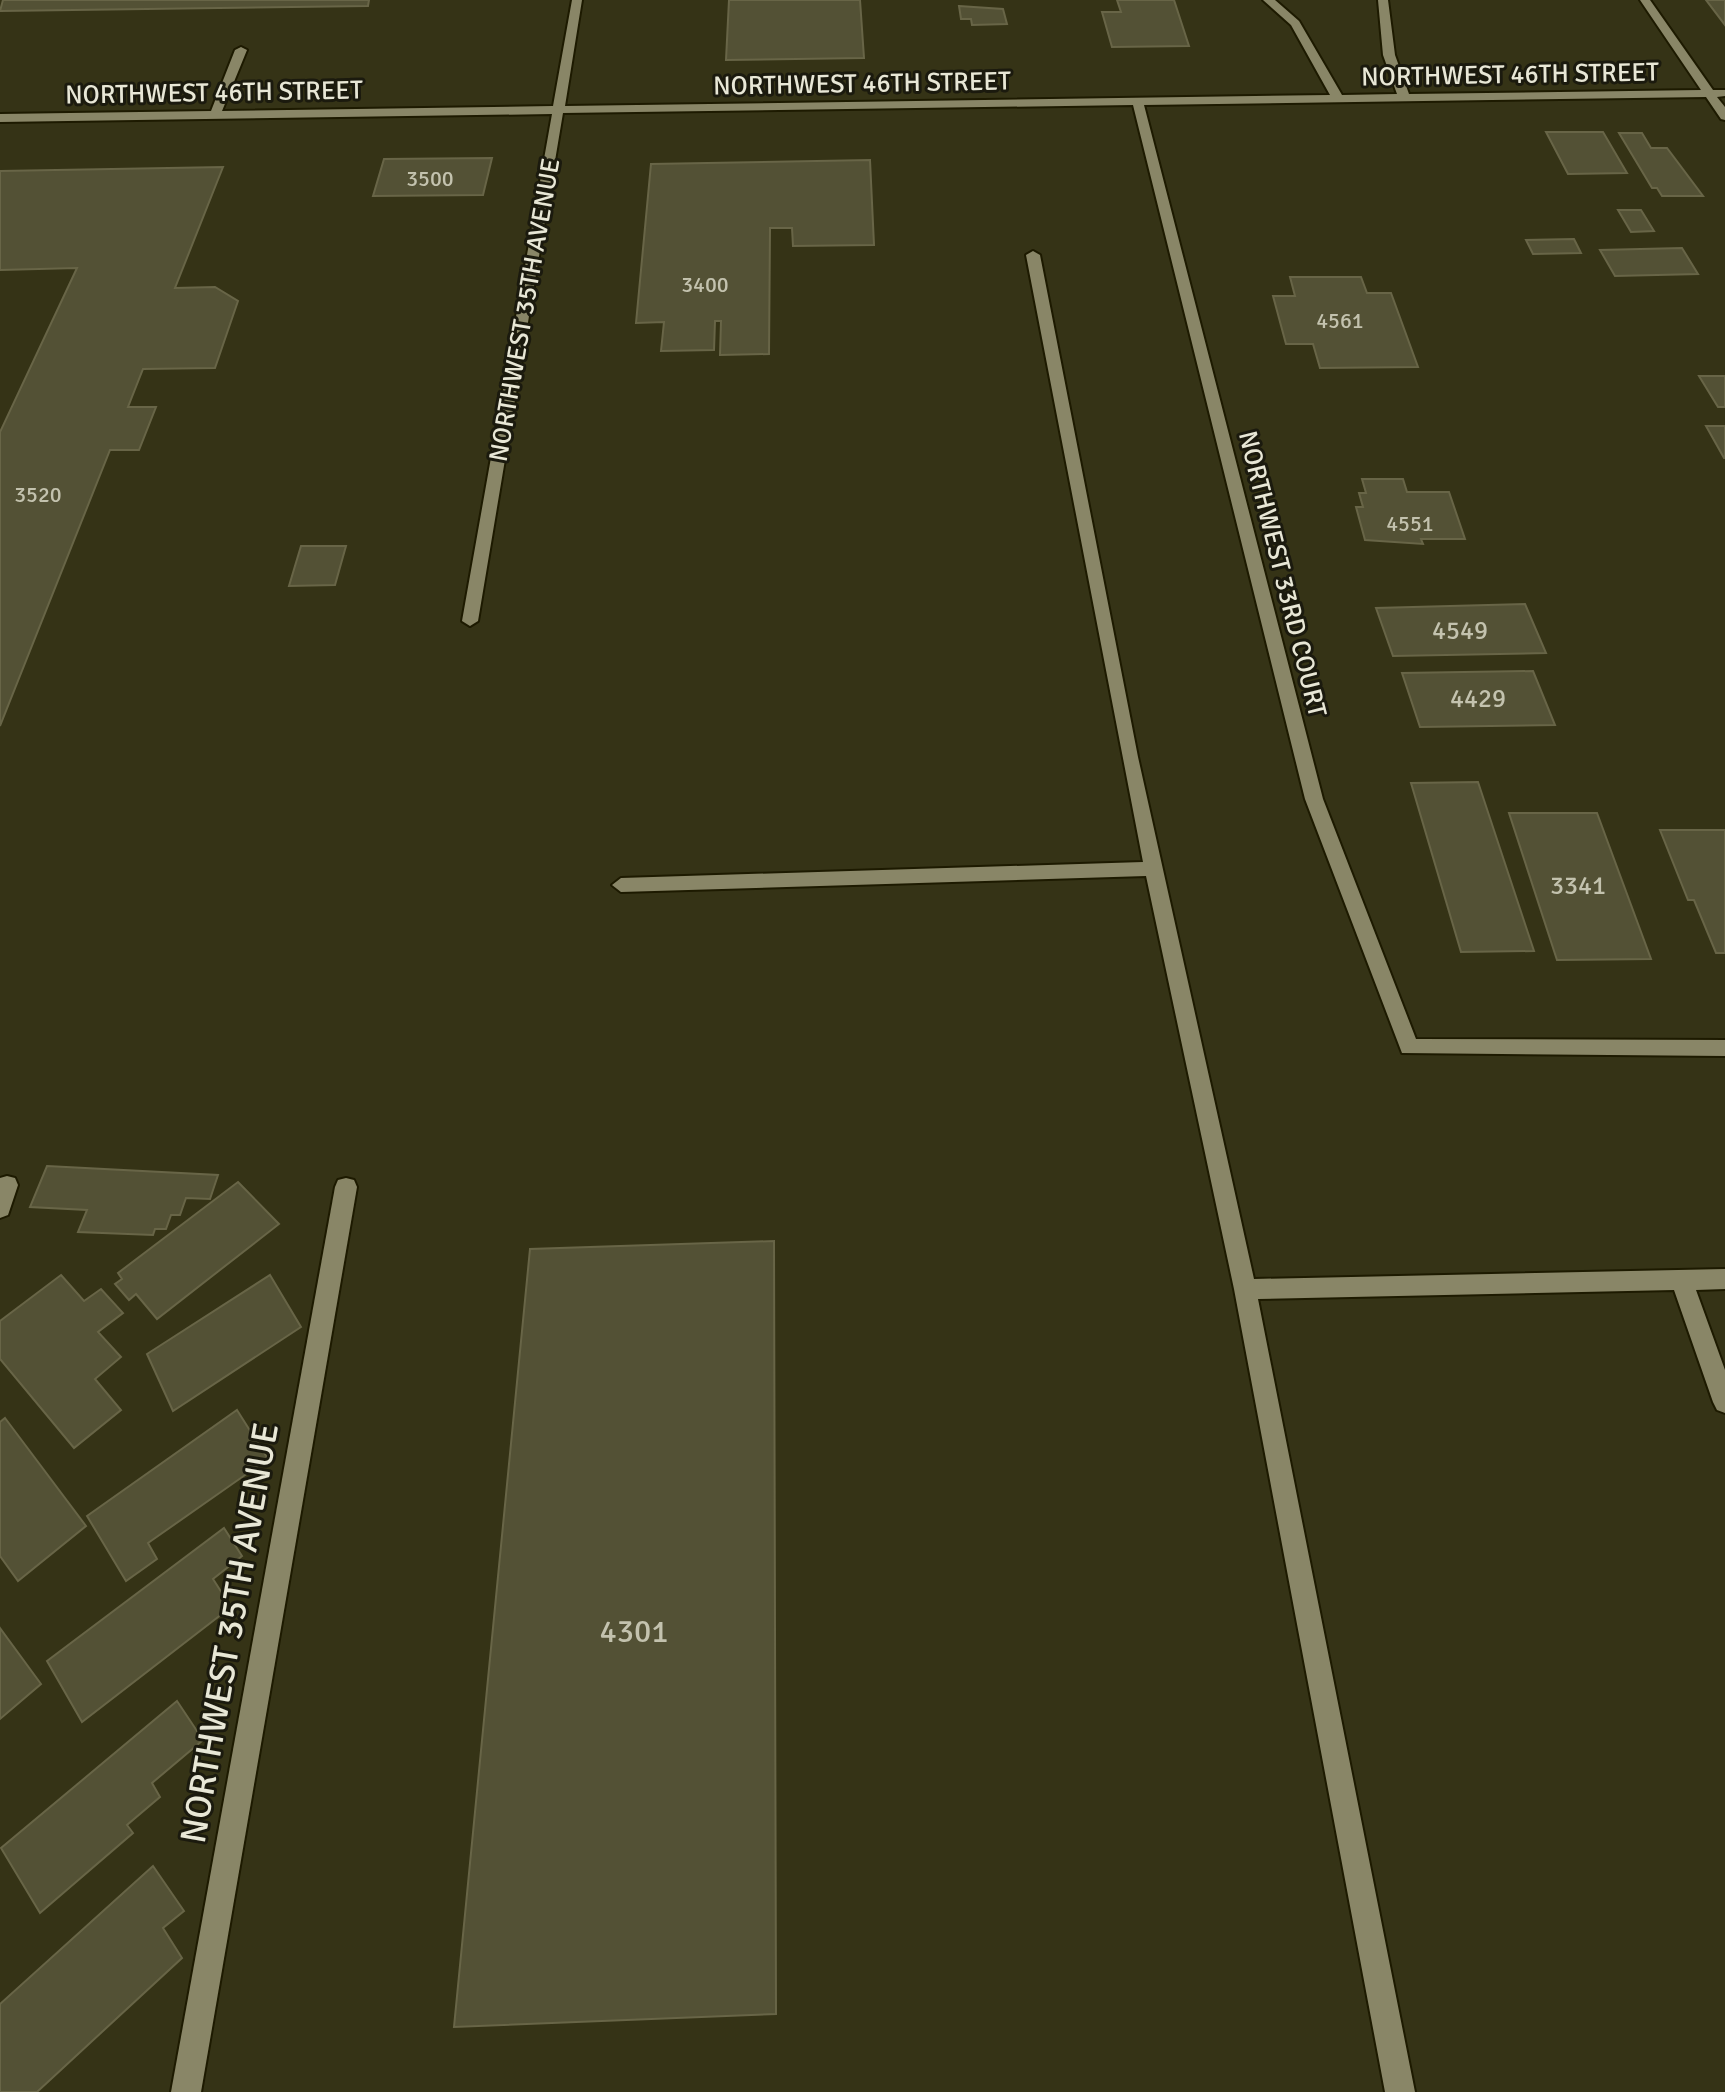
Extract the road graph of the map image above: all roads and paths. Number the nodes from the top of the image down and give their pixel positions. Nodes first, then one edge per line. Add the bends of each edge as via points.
1 (577, 0) edge
2 (1268, 0) edge
3 (1383, 0) edge
4 (1645, 0) edge
5 (241, 50) dead end
6 (1725, 93) edge
7 (1710, 94) junction
8 (1405, 99) junction
9 (1339, 100) junction
10 (1138, 103) junction
11 (560, 109) junction
12 (215, 115) junction
13 (1725, 116) edge
14 (0, 118) edge
15 (1033, 255) dead end
16 (470, 621) dead end
17 (1153, 869) junction
18 (621, 885) dead end
19 (1725, 1048) edge
20 (7, 1185) dead end
21 (346, 1187) dead end
22 (0, 1208) edge
23 (1725, 1279) edge
24 (1682, 1280) junction
25 (1245, 1289) junction
26 (1725, 1402) edge
27 (186, 2092) edge
28 (1400, 2092) edge

1 - 11 street, NORTHWEST 35TH AVENUE
2 - 9 street via 1295,23
3 - 8 street via 1389,55
4 - 7 street
5 - 12 street
6 - 7 street, NORTHWEST 46TH STREET
7 - 8 street, NORTHWEST 46TH STREET
7 - 13 street
8 - 9 street, NORTHWEST 46TH STREET
9 - 10 street, NORTHWEST 46TH STREET
10 - 11 street, NORTHWEST 46TH STREET
10 - 19 street, NORTHWEST 33RD COURT via 1314,799 1409,1047
11 - 12 street, NORTHWEST 46TH STREET
11 - 16 street, NORTHWEST 35TH AVENUE
12 - 14 street, NORTHWEST 46TH STREET
15 - 17 street
17 - 18 street
17 - 25 street
20 - 22 street
21 - 27 street, NORTHWEST 35TH AVENUE
23 - 24 street
24 - 25 street
24 - 26 street
25 - 28 street

